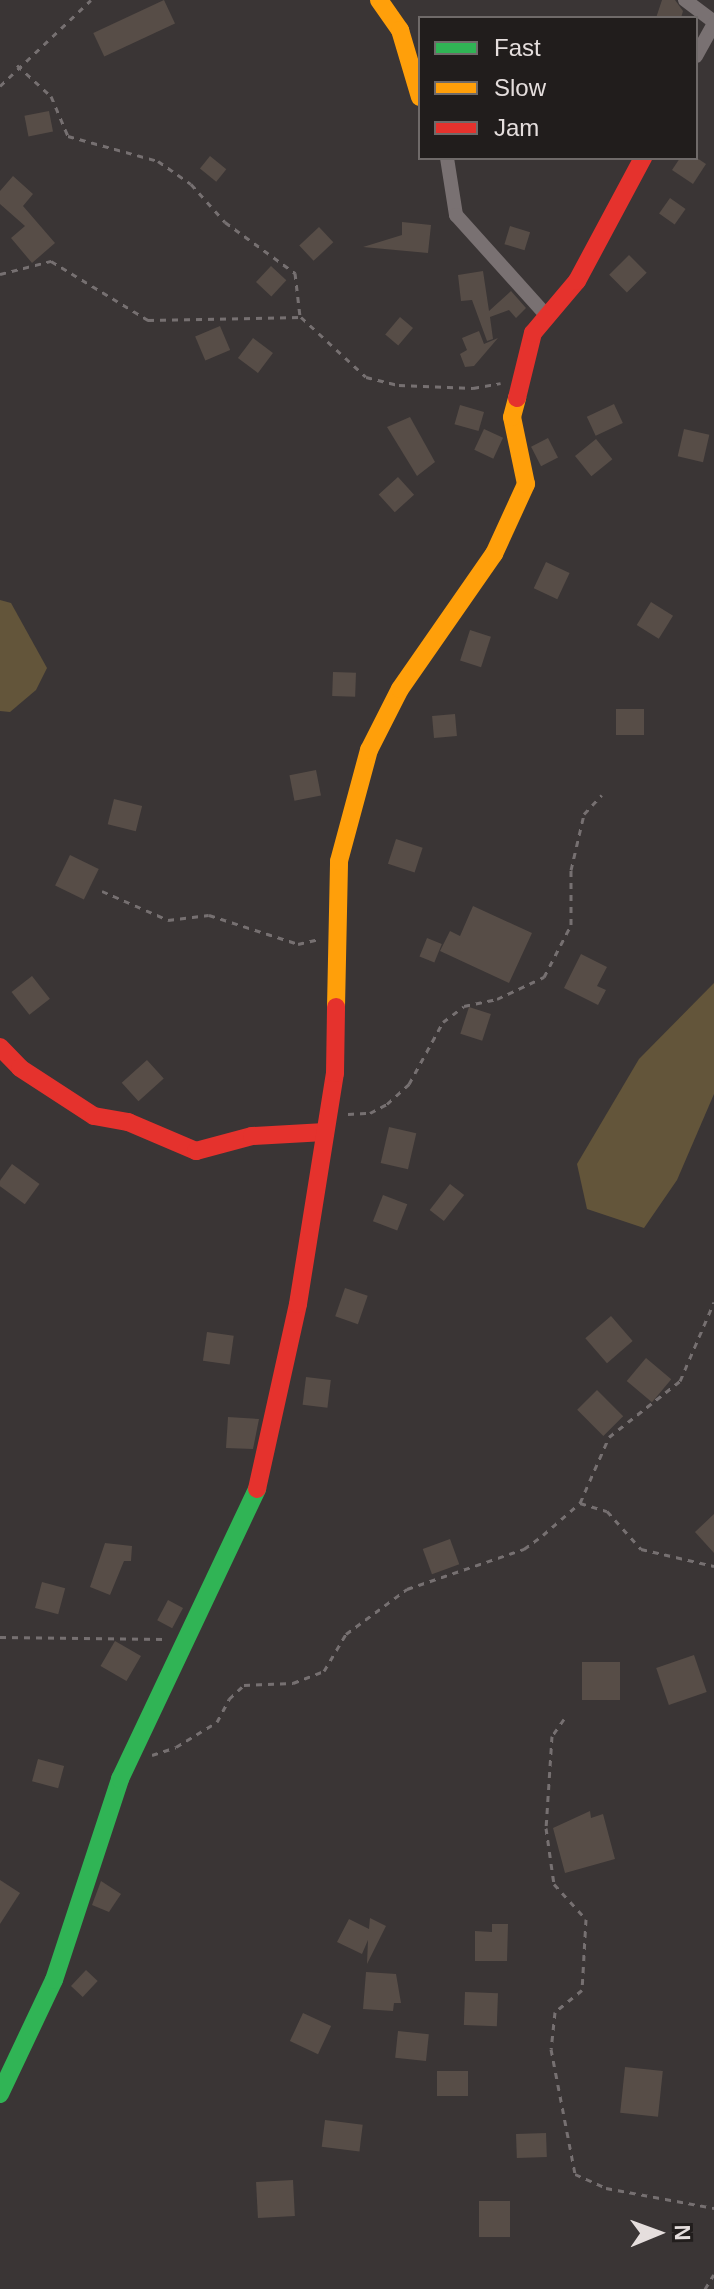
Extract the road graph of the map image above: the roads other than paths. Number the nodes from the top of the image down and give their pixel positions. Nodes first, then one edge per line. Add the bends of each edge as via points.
1 (379, 0) edge
2 (685, 0) edge
3 (714, 23) edge
4 (698, 52) edge
5 (418, 90) edge
6 (447, 160) edge
7 (642, 160) edge
8 (547, 316) junction
9 (0, 1047) edge
10 (326, 1124) junction
11 (0, 2094) edge

1 - 5 street via 400,30
2 - 3 street
3 - 4 street
6 - 8 street via 456,215
7 - 8 street via 577,281
8 - 10 street via 533,333 512,417 526,484 494,554 400,689 369,750 339,861 335,1073
9 - 10 street via 20,1068 82,1110 128,1122 196,1151
10 - 11 street via 298,1304 259,1485 129,1762 54,1980

